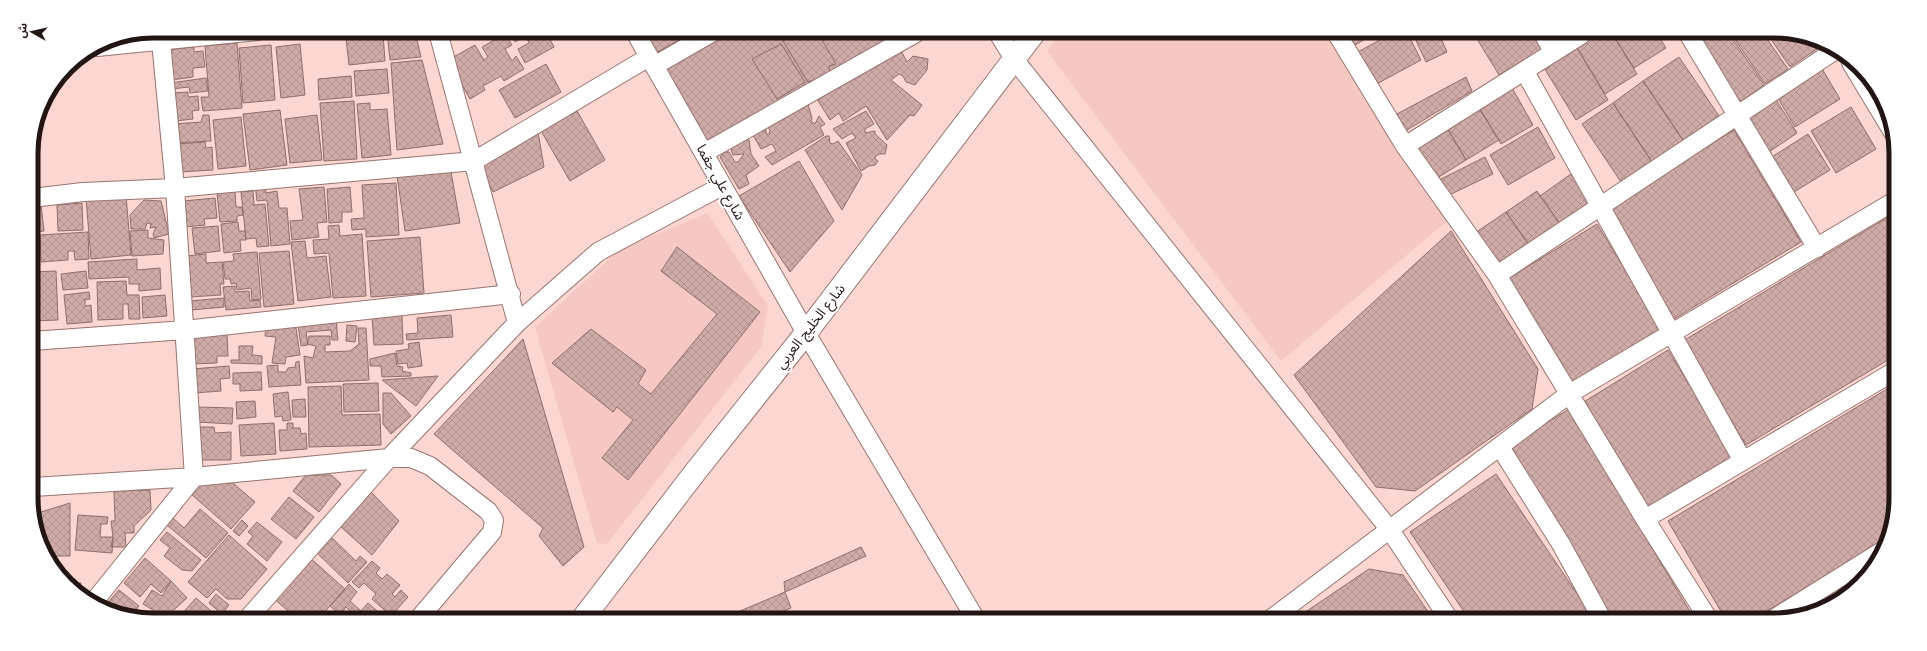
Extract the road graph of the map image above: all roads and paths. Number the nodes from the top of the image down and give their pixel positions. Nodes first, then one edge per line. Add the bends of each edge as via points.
1 (149, 38) edge
2 (160, 38) edge
3 (440, 38) edge
4 (638, 38) edge
5 (701, 38) edge
6 (907, 38) edge
7 (1001, 38) edge
8 (1030, 38) edge
9 (1339, 38) edge
10 (1546, 38) edge
11 (1576, 38) edge
12 (1691, 38) edge
13 (120, 43) edge
14 (1553, 51) junction
15 (1831, 53) edge
16 (1014, 59) junction
17 (652, 62) junction
18 (1525, 72) junction
19 (1867, 86) edge
20 (1876, 100) edge
21 (1738, 115) junction
22 (1405, 146) junction
23 (704, 153) junction
24 (474, 161) junction
25 (722, 186) junction
26 (175, 188) junction
27 (38, 197) edge
28 (1889, 204) edge
29 (1600, 206) junction
30 (1817, 248) junction
31 (1497, 275) junction
32 (511, 294) junction
33 (517, 323) junction
34 (185, 330) junction
35 (806, 333) junction
36 (1672, 333) junction
37 (38, 341) edge
38 (1889, 374) edge
39 (1569, 394) junction
40 (1500, 447) junction
41 (389, 458) junction
42 (1743, 461) junction
43 (340, 463) junction
44 (194, 477) junction
45 (370, 479) junction
46 (38, 487) edge
47 (1645, 519) junction
48 (1390, 530) junction
49 (1873, 557) edge
50 (96, 599) edge
51 (253, 613) edge
52 (424, 613) edge
53 (587, 613) edge
54 (972, 613) edge
55 (1278, 613) edge
56 (1445, 613) edge
57 (1599, 613) edge
58 (1705, 613) edge
59 (1784, 613) edge

1 - 13 street
2 - 26 street
3 - 24 street
4 - 17 street, شارع علي جقما
5 - 17 street
6 - 23 street
7 - 16 street
8 - 16 main road, شارع الخليج العربي
9 - 22 street
10 - 14 street
11 - 14 street
12 - 21 street
14 - 18 street
15 - 21 street
16 - 35 main road, شارع الخليج العربي
16 - 48 street
17 - 23 street, شارع علي جقما
17 - 24 street
18 - 22 street
18 - 29 street
19 - 20 main road
21 - 29 street
21 - 30 street
22 - 31 street
23 - 25 street, شارع علي جقما
24 - 26 street
24 - 32 street
25 - 33 street via 598,252
25 - 35 street, شارع علي جقما
26 - 27 street via 123,189
26 - 34 street
28 - 30 street
29 - 31 street
29 - 36 street
30 - 36 street
31 - 39 street
32 - 33 street
32 - 34 street
33 - 41 street
34 - 37 street
34 - 44 street
35 - 53 main road, شارع الخليج العربي
35 - 54 street, شارع علي جقما
36 - 39 street
36 - 42 street
38 - 42 street
39 - 40 street
39 - 47 street
40 - 48 street
40 - 57 street via 1561,544
41 - 43 street
41 - 45 street
41 - 52 street via 411,458 430,466 488,511 494,520 492,532
42 - 47 street
43 - 44 street
43 - 45 street
44 - 46 street
44 - 50 street
45 - 51 street
47 - 58 street
48 - 55 street
48 - 56 street
49 - 59 street

